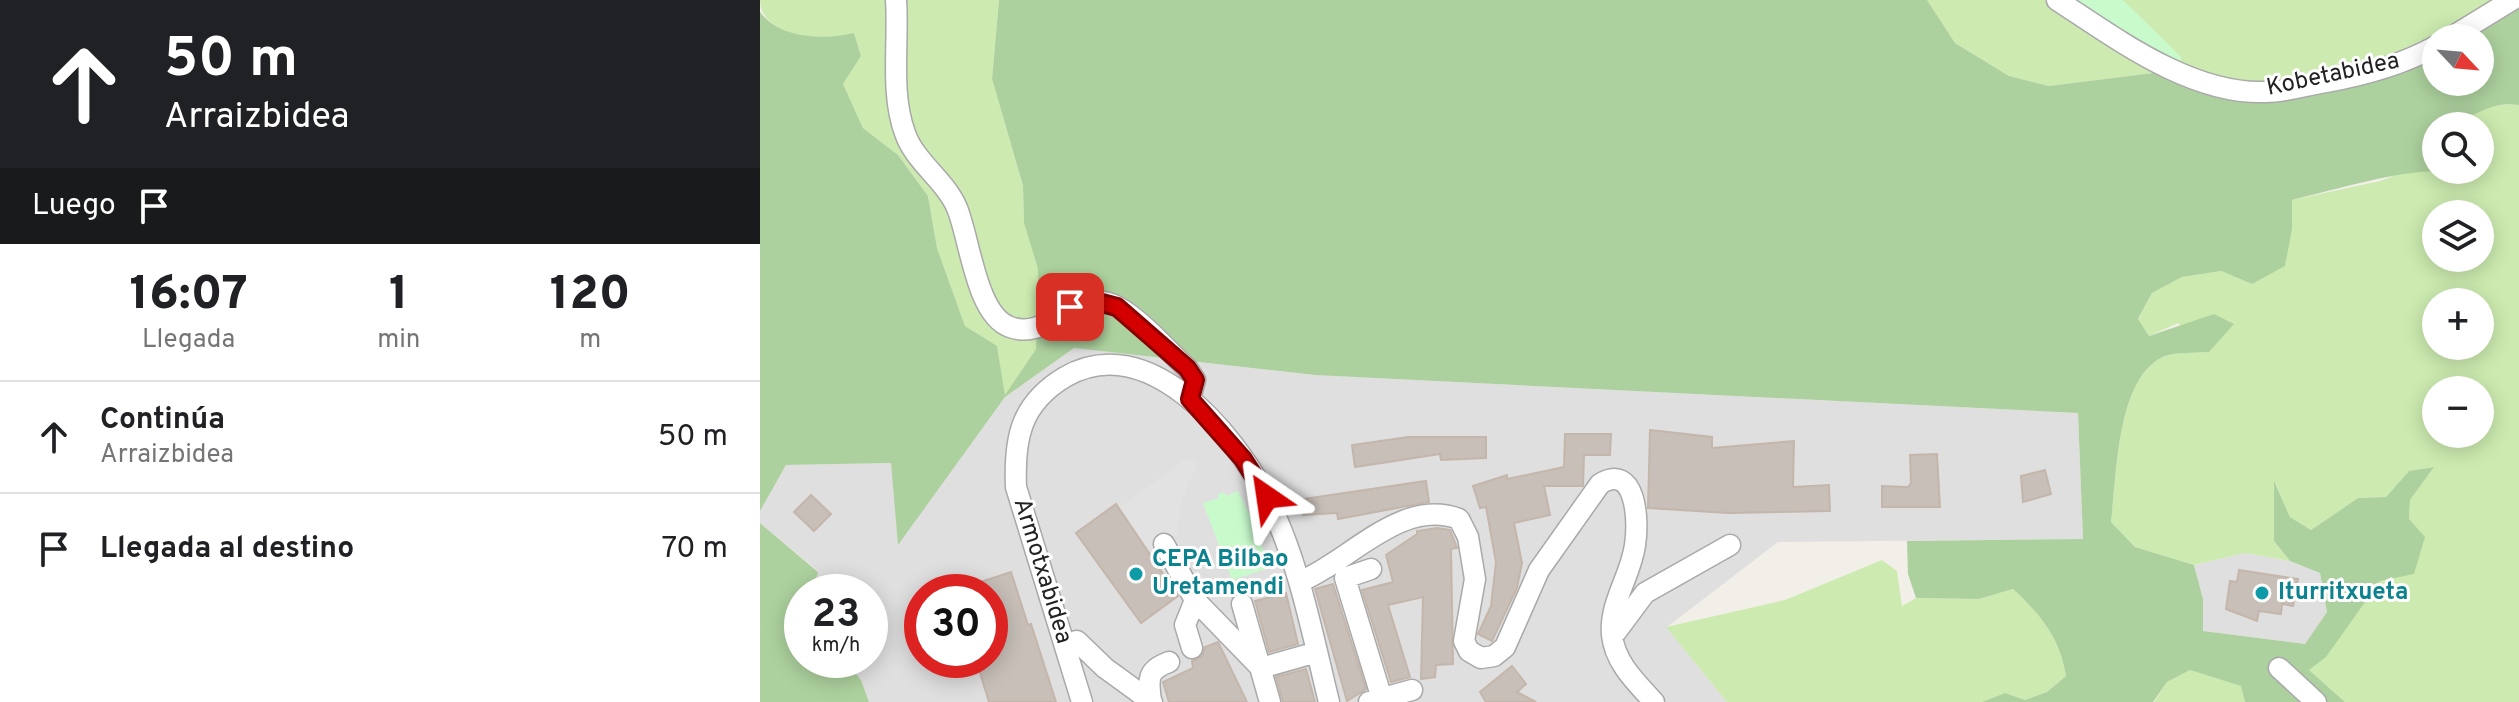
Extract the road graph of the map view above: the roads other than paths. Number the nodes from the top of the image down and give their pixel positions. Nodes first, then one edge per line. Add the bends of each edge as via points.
1 (896, 0) edge
2 (2057, 0) edge
3 (2512, 0) edge
4 (2473, 24) edge
5 (2422, 53) edge
6 (1190, 399) junction
7 (1164, 544) dead end
8 (1730, 545) dead end
9 (1371, 569) dead end
10 (1299, 582) junction
11 (1195, 600) junction
12 (1242, 604) dead end
13 (1612, 639) junction
14 (1065, 644) junction
15 (1192, 648) dead end
16 (1317, 652) junction
17 (1169, 662) dead end
18 (1261, 668) junction
19 (2279, 668) dead end
20 (1412, 690) dead end
21 (1378, 701) edge
22 (1082, 702) edge
23 (1152, 702) edge
24 (1270, 702) edge
25 (1329, 702) edge
26 (1654, 702) edge
27 (2316, 702) edge

1 - 6 street via 898,106 905,136 956,206 996,319 1028,331 1070,307 1094,301 1117,307 1187,368 1195,380
2 - 5 street, Kobetabidea via 2177,70 2238,90 2266,92 2337,80
3 - 4 street
6 - 10 street, Armotxabidea via 1243,459 1267,497
6 - 14 street, Armotxabidea via 1148,371 1100,365 1065,377 1024,419 1017,438 1016,487
7 - 11 street
8 - 13 street via 1645,593
9 - 21 street via 1345,578
10 - 13 street via 1394,524 1443,513 1459,519 1468,537 1475,579 1464,641 1481,658 1494,656 1505,647 1539,570 1600,484 1621,478 1629,485 1633,502 1635,545 1611,619
10 - 16 street, Armotxabidea
11 - 15 street via 1185,625
11 - 18 street
12 - 18 street
13 - 26 street via 1619,661
14 - 22 street, Armotxabidea
14 - 23 street via 1077,641
16 - 18 street
16 - 25 street, Armotxabidea
17 - 23 street via 1148,678
18 - 24 street
19 - 27 street
20 - 21 street

